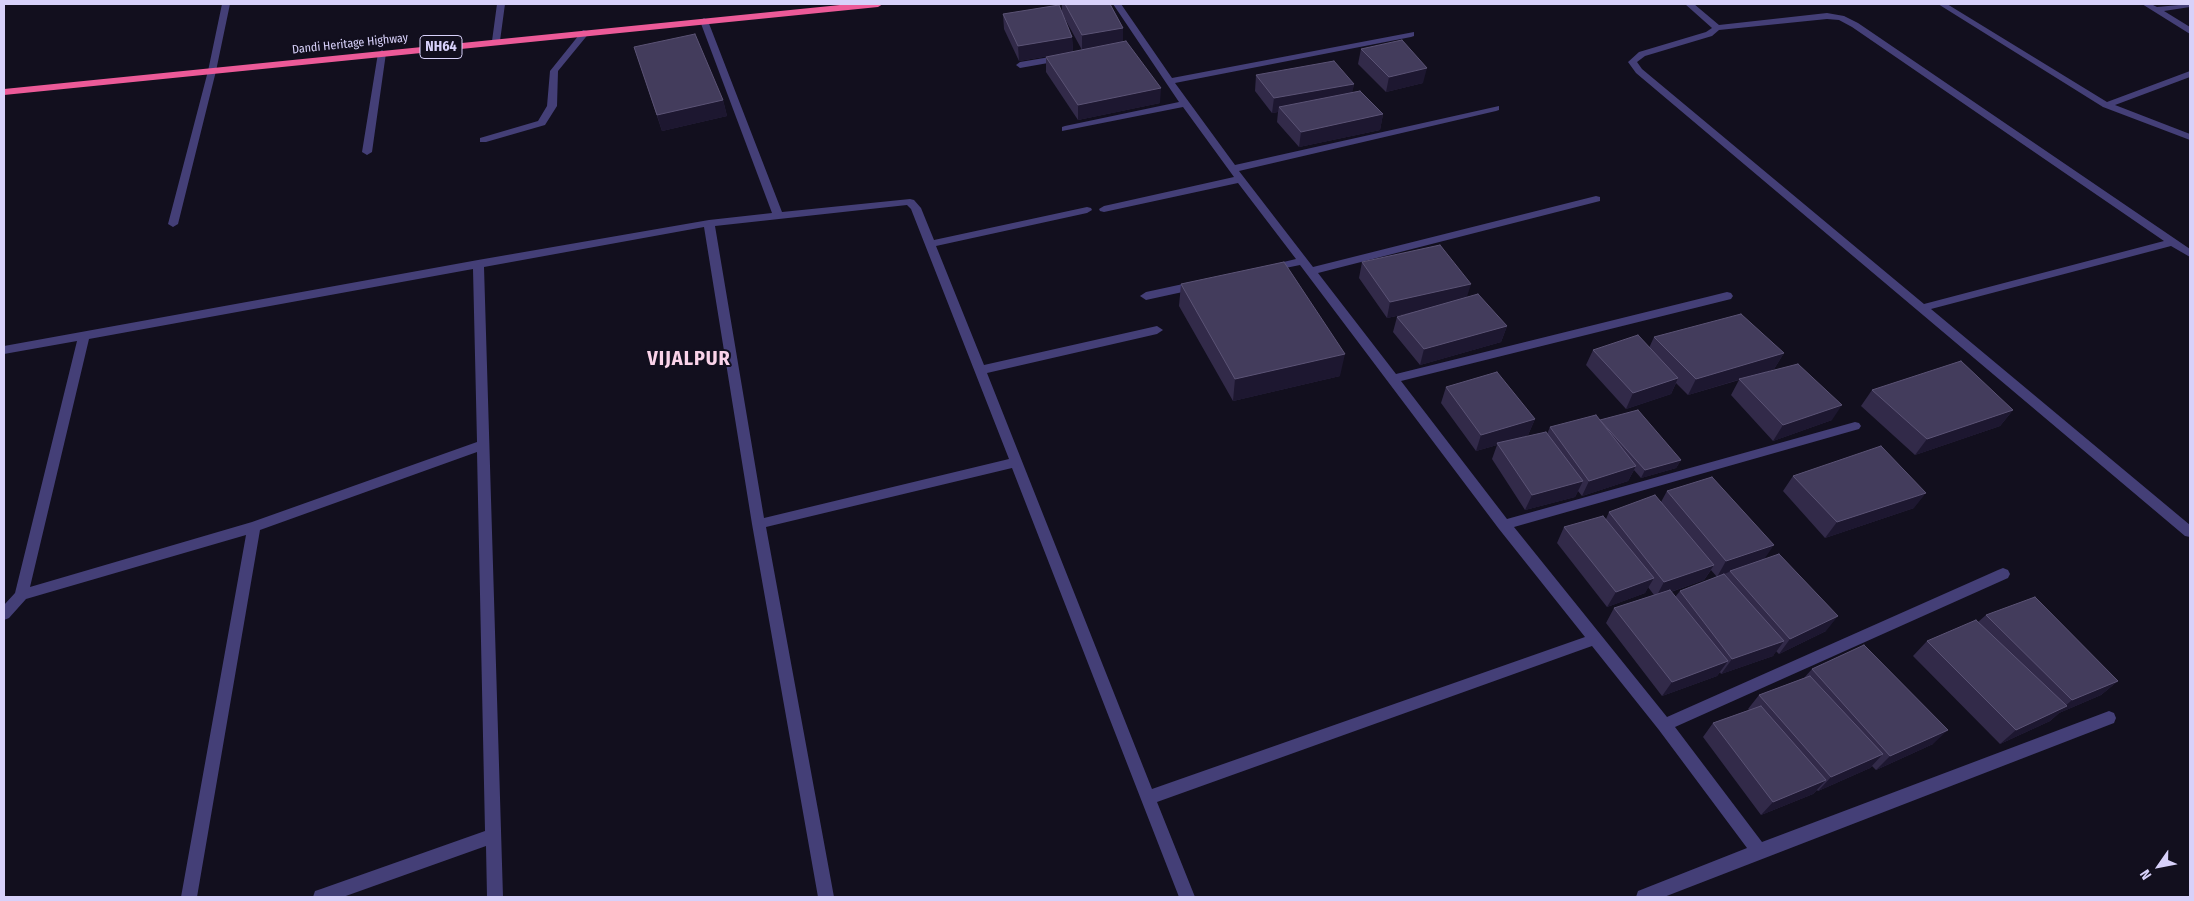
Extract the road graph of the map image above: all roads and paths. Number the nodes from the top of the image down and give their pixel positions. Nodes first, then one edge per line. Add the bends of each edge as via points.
1 (226, 4) edge
2 (501, 4) edge
3 (878, 4) edge
4 (1117, 4) edge
5 (1689, 4) edge
6 (1942, 4) edge
7 (2146, 4) edge
8 (2190, 5) edge
9 (820, 7) edge
10 (2155, 10) junction
11 (704, 21) junction
12 (1717, 28) junction
13 (2190, 31) edge
14 (586, 32) junction
15 (1411, 34) dead end
16 (496, 41) junction
17 (382, 53) junction
18 (1068, 57) edge
19 (1020, 65) edge
20 (212, 71) junction
21 (2190, 74) edge
22 (1169, 81) junction
23 (4, 92) edge
24 (1185, 104) junction
25 (2106, 105) junction
26 (1496, 108) dead end
27 (1065, 130) dead end
28 (2190, 137) edge
29 (483, 140) dead end
30 (367, 152) dead end
31 (1237, 174) junction
32 (1596, 199) dead end
33 (1104, 209) dead end
34 (1087, 210) dead end
35 (778, 216) junction
36 (709, 223) junction
37 (173, 224) dead end
38 (2172, 242) junction
39 (930, 244) junction
40 (2190, 254) edge
41 (478, 263) junction
42 (1307, 266) junction
43 (1257, 271) edge
44 (1211, 282) edge
45 (1146, 296) dead end
46 (1727, 296) dead end
47 (1922, 308) junction
48 (1156, 330) dead end
49 (84, 336) junction
50 (4, 350) edge
51 (981, 370) junction
52 (1393, 379) junction
53 (1855, 426) dead end
54 (483, 445) junction
55 (1017, 462) junction
56 (759, 524) junction
57 (1504, 525) junction
58 (254, 527) junction
59 (2190, 532) edge
60 (2003, 574) dead end
61 (21, 595) junction
62 (4, 614) edge
63 (1595, 639) junction
64 (2109, 718) dead end
65 (1664, 725) junction
66 (1147, 798) junction
67 (493, 836) junction
68 (1759, 851) junction
69 (189, 897) edge
70 (321, 897) edge
71 (495, 897) edge
72 (826, 897) edge
73 (1187, 897) edge
74 (1644, 897) edge

1 - 20 street
2 - 16 street
3 - 9 highway, Dandi Heritage Highway / NH64
4 - 22 street via 1140,46
5 - 12 street
6 - 25 street
7 - 10 street
8 - 10 street
9 - 11 highway, Dandi Heritage Highway / NH64
10 - 13 street
11 - 14 highway, Dandi Heritage Highway / NH64
11 - 35 street
12 - 38 street via 1828,16 1841,18
12 - 47 street via 1708,34 1642,54 1632,62
14 - 16 highway, Dandi Heritage Highway / NH64
14 - 29 street via 554,71 552,106 542,123
15 - 22 street
16 - 17 highway, Dandi Heritage Highway / NH64
17 - 20 highway, Dandi Heritage Highway / NH64
17 - 30 street
18 - 19 street
20 - 23 highway, Dandi Heritage Highway / NH64
20 - 37 street
21 - 25 street
22 - 24 street
24 - 27 street
24 - 31 street
25 - 28 street
26 - 31 street
31 - 33 street
31 - 42 street
32 - 42 street
34 - 39 street
35 - 36 street
35 - 39 street via 910,202 916,208
36 - 41 street
36 - 56 street
38 - 40 street
38 - 47 street
39 - 51 street
41 - 49 street
41 - 54 street
42 - 43 street
42 - 52 street
44 - 45 street
46 - 52 street
47 - 59 street
48 - 51 street
49 - 50 street
49 - 61 street
51 - 55 street
52 - 57 street
53 - 57 street
54 - 58 street
54 - 67 street
55 - 56 street
55 - 66 street
56 - 72 street
57 - 63 street
58 - 61 street
58 - 69 street
60 - 65 street
61 - 62 street
63 - 65 street
63 - 66 street
64 - 68 street
65 - 68 street
66 - 73 street
67 - 70 street
67 - 71 street
68 - 74 street

